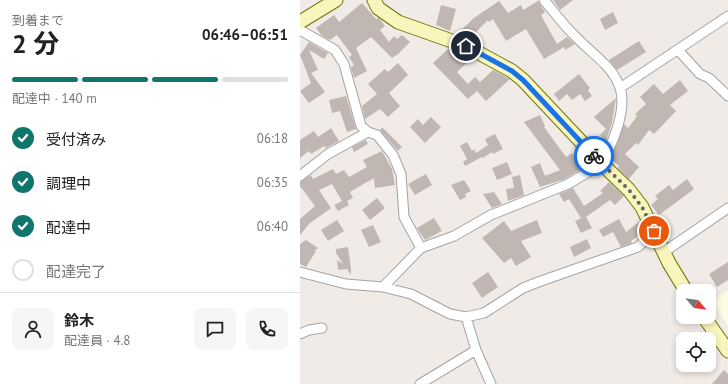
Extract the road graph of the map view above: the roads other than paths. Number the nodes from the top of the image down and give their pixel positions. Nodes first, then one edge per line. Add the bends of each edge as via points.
1 (336, 0) edge
2 (374, 0) edge
3 (544, 0) edge
4 (728, 16) edge
5 (300, 22) edge
6 (300, 30) edge
7 (678, 50) junction
8 (620, 88) junction
9 (728, 96) edge
10 (368, 132) junction
11 (601, 163) junction
12 (300, 176) edge
13 (728, 208) edge
14 (654, 231) junction
15 (421, 248) junction
16 (664, 252) junction
17 (300, 272) edge
18 (682, 284) edge
19 (383, 287) junction
20 (466, 317) junction
21 (709, 324) edge
22 (322, 328) dead end
23 (300, 334) edge
24 (476, 350) junction
25 (728, 351) edge
26 (420, 384) edge
27 (491, 384) edge

1 - 5 main road
2 - 11 main road via 378,8 398,22 466,46 512,71
3 - 8 street via 611,72
4 - 7 street
6 - 10 street via 334,50 344,64 362,126
7 - 8 street
7 - 9 street via 700,74 709,78
8 - 11 street via 618,125 610,148
10 - 12 street via 328,154
10 - 15 street via 377,135 393,155 401,174 404,217
11 - 14 main road via 629,190 642,207
11 - 15 street via 568,184 491,215 460,233
13 - 16 street
14 - 16 main road
14 - 20 street via 638,247 540,281 523,288 484,313
15 - 19 street
16 - 18 main road
17 - 19 street via 346,284
19 - 20 street via 411,294 450,314
20 - 24 street
21 - 25 main road
22 - 23 street
24 - 26 street
24 - 27 street

